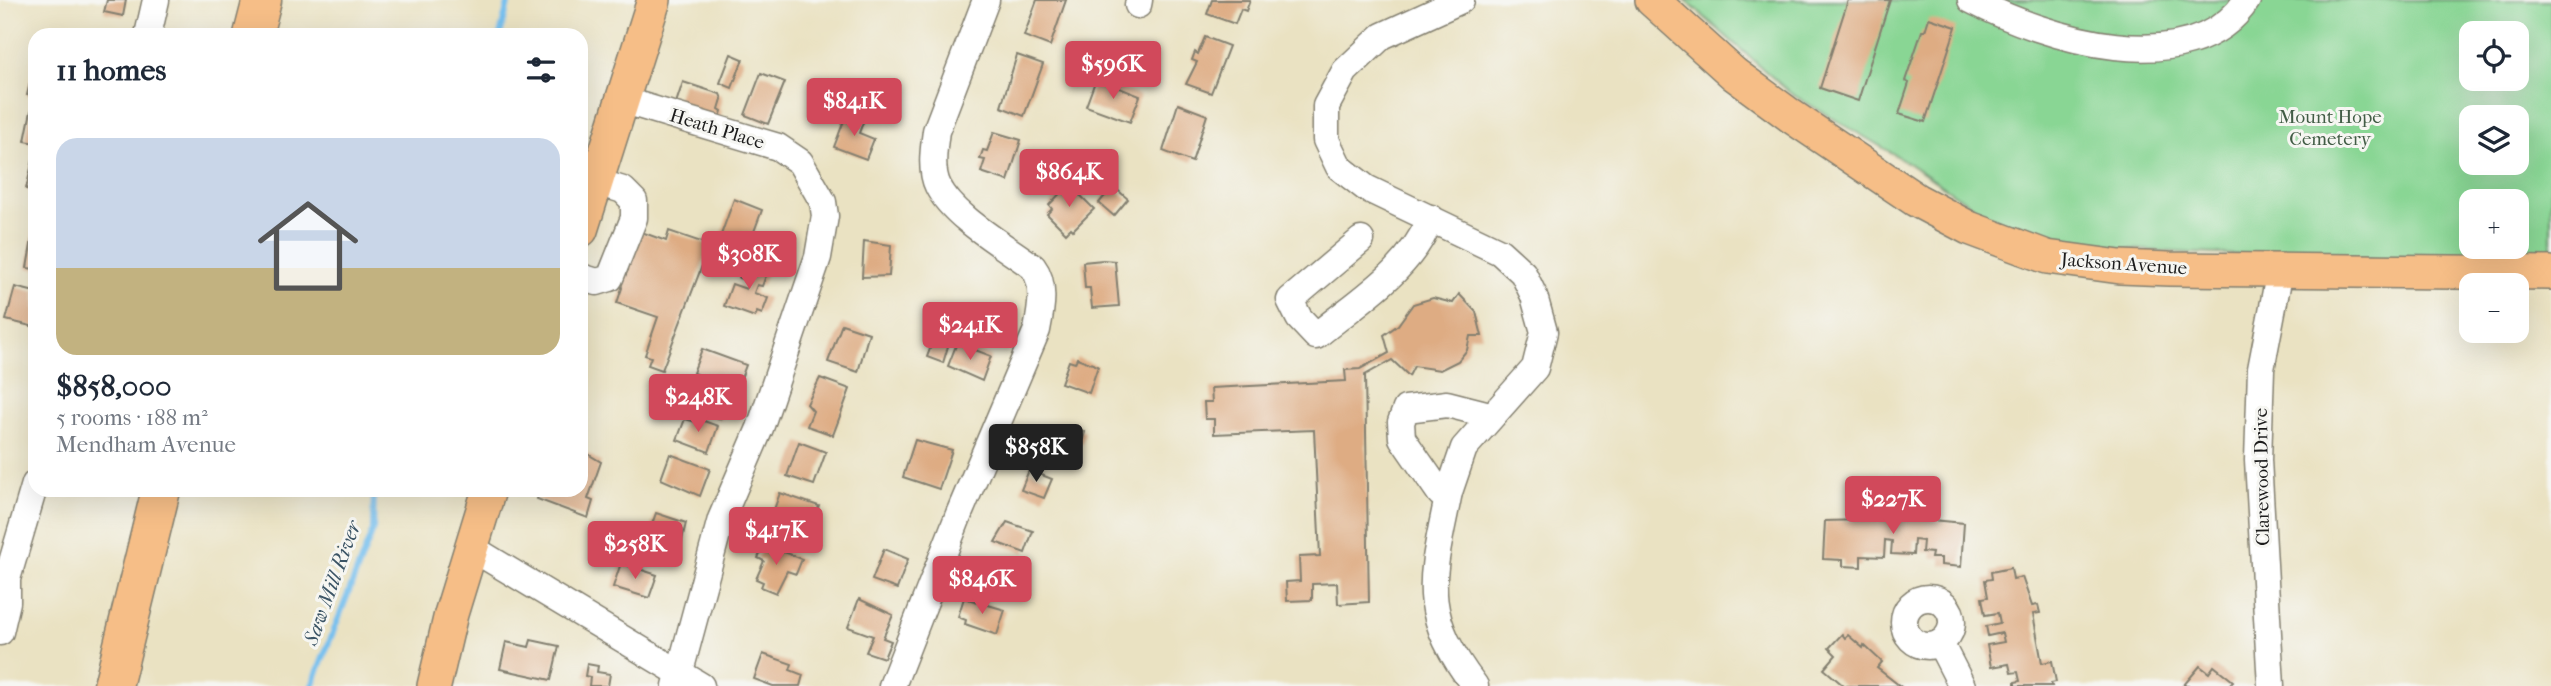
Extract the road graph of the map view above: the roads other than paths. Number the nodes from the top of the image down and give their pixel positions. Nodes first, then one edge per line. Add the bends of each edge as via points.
1 (156, 0) edge
2 (262, 0) edge
3 (286, 0) edge
4 (654, 0) edge
5 (986, 0) edge
6 (1461, 0) edge
7 (1651, 0) edge
8 (1971, 0) edge
9 (2251, 2) edge
10 (150, 28) edge
11 (255, 28) edge
12 (279, 28) edge
13 (622, 100) junction
14 (589, 180) edge
15 (1430, 218) junction
16 (1361, 240) dead end
17 (2280, 270) junction
18 (2551, 273) edge
19 (588, 279) edge
20 (1490, 415) junction
21 (1448, 492) junction
22 (31, 497) edge
23 (135, 497) edge
24 (159, 497) edge
25 (487, 497) edge
26 (470, 547) junction
27 (0, 552) edge
28 (7, 579) junction
29 (0, 632) edge
30 (1940, 643) dead end
31 (678, 679) edge
32 (1472, 685) edge
33 (89, 686) edge
34 (113, 686) edge
35 (434, 686) edge
36 (701, 686) edge
37 (892, 686) edge
38 (1962, 686) edge
39 (2271, 686) edge

1 - 10 street
2 - 11 highway
3 - 12 highway
4 - 13 main road
5 - 37 street via 936,131 936,184 951,206 1033,267 1040,277 1041,312
6 - 15 street via 1382,36 1345,71 1325,106 1325,140 1339,167 1366,188
7 - 17 main road, Jackson Avenue via 1734,74 1791,116 1916,200 1969,228 2074,262
8 - 9 street via 2049,31 2123,48 2177,46 2219,31
13 - 14 main road
13 - 31 street, Heath Place via 778,147 800,162 823,202 825,216 818,257 765,415 721,519
14 - 19 street via 623,190 634,201 634,218 610,278
15 - 16 street via 1408,261 1316,336 1298,318 1290,300
15 - 20 street via 1500,252 1523,273 1534,296 1544,332 1535,368
17 - 18 main road, Jackson Avenue
17 - 39 street, Clarewood Drive via 2261,369 2258,460
20 - 21 street via 1464,448
20 - 21 street via 1447,404 1406,409 1402,438 1433,488 1440,494
21 - 32 street via 1431,581 1436,616 1446,642
22 - 28 street
23 - 33 highway
24 - 34 highway
25 - 26 main road
26 - 31 street
26 - 35 main road
27 - 28 street
28 - 29 street
30 - 38 street
31 - 36 street

